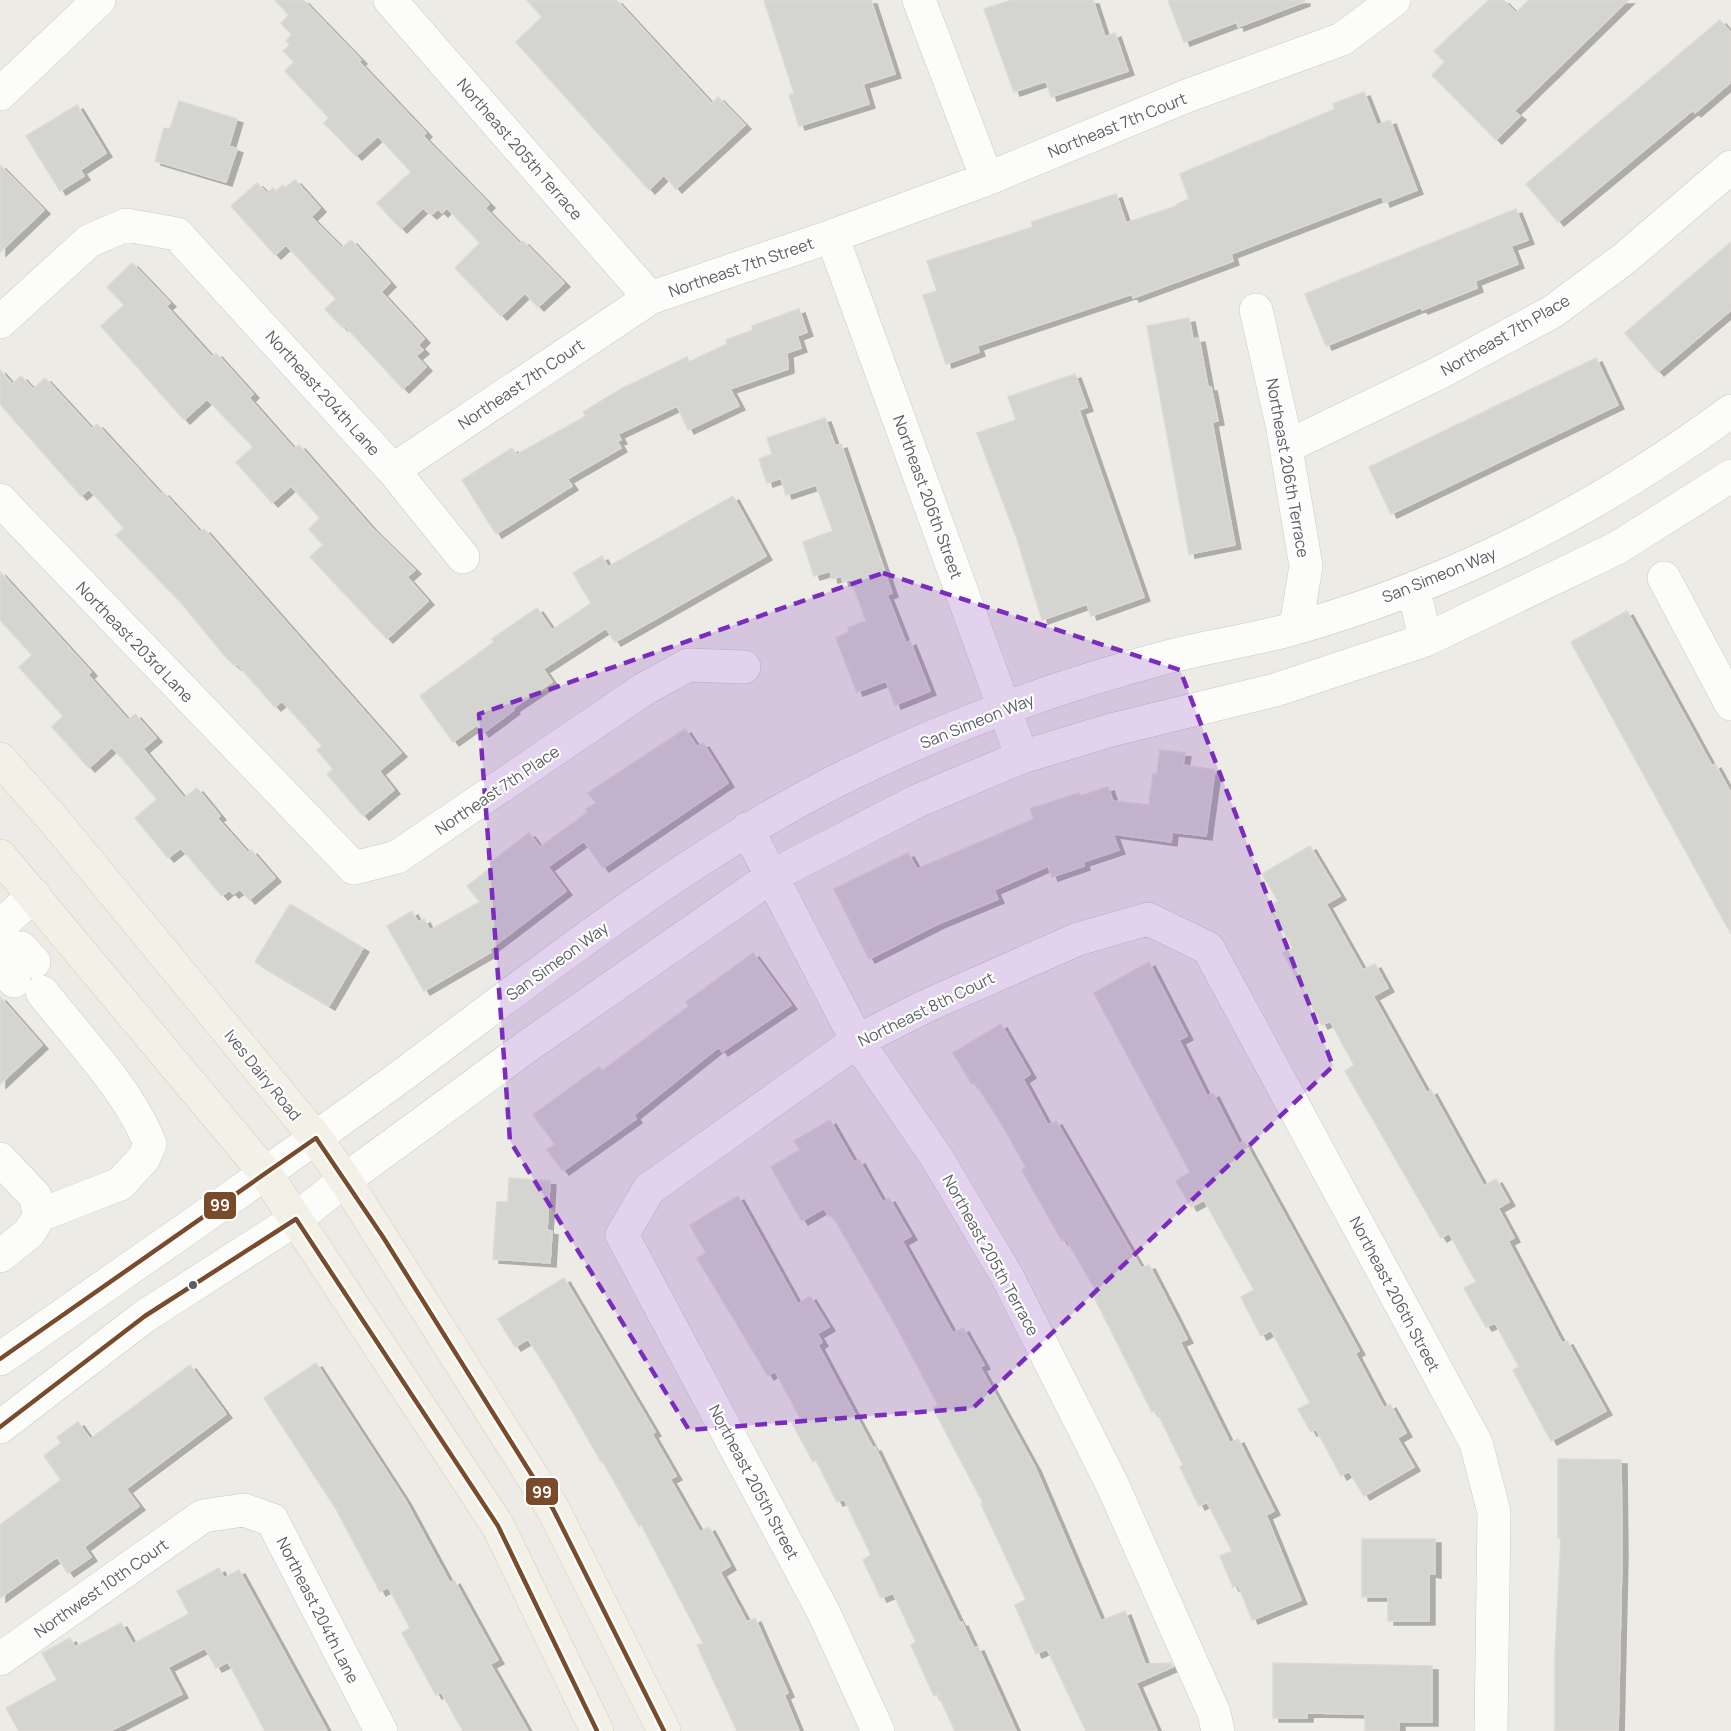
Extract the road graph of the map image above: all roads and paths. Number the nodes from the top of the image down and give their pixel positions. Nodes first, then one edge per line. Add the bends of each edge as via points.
1 (99, 0) edge
2 (390, 0) edge
3 (919, 0) edge
4 (1394, 0) edge
5 (0, 94) edge
6 (1731, 167) edge
7 (987, 179) junction
8 (832, 236) junction
9 (650, 298) junction
10 (1256, 310) dead end
11 (0, 322) edge
12 (1731, 411) edge
13 (1286, 447) junction
14 (393, 470) junction
15 (1731, 476) edge
16 (0, 500) edge
17 (463, 557) dead end
18 (1664, 578) dead end
19 (1414, 588) junction
20 (1296, 627) junction
21 (1425, 640) junction
22 (744, 667) dead end
23 (1730, 700) edge
24 (1005, 706) junction
25 (1022, 758) junction
26 (0, 759) edge
27 (270, 783) joint
28 (747, 830) junction
29 (0, 856) edge
30 (772, 876) junction
31 (34, 895) junction
32 (1148, 919) joint
33 (1, 938) edge
34 (857, 1041) junction
35 (316, 1138) junction
36 (0, 1159) edge
37 (266, 1174) junction
38 (345, 1180) junction
39 (40, 1215) junction
40 (296, 1219) junction
41 (622, 1235) joint
42 (0, 1257) edge
43 (0, 1359) edge
44 (0, 1427) edge
45 (203, 1516) joint
46 (0, 1659) edge
47 (381, 1731) edge
48 (597, 1731) edge
49 (664, 1731) edge
50 (879, 1731) edge
51 (1218, 1731) edge
52 (1491, 1731) edge

1 - 5 street
2 - 9 street, Northeast 205th Terrace
3 - 7 street
4 - 7 street, Northeast 7th Court via 1342,39 1184,97
6 - 13 street, Northeast 7th Place via 1625,258 1552,312 1439,374
7 - 8 street, Northeast 7th Court
8 - 9 street, Northeast 7th Street
8 - 24 street, Northeast 206th Street
9 - 14 street, Northeast 7th Court
10 - 13 street, Northeast 206th Terrace
11 - 14 street, Northeast 204th Lane via 89,241 126,225 177,234
12 - 19 street, San Simeon Way via 1605,497 1468,567
13 - 20 street, Northeast 206th Terrace via 1306,566
14 - 17 street, Northeast 204th Lane
15 - 21 street via 1617,548
16 - 27 street, Northeast 203rd Lane
18 - 23 street
19 - 20 street, San Simeon Way
19 - 21 street
20 - 24 street, San Simeon Way via 1170,656
21 - 25 street via 1275,690 1111,730
22 - 27 street, Northeast 7th Place via 688,665 644,689 397,858 354,868
24 - 25 street, Northeast 206th Street
24 - 28 street, San Simeon Way via 843,778
25 - 30 street via 917,801
26 - 35 main road, Ives Dairy Road
28 - 30 street, Northeast 205th Terrace
28 - 35 street, San Simeon Way via 591,934
29 - 31 main road
30 - 34 street, Northeast 205th Terrace
30 - 38 street via 529,1045
31 - 33 street
31 - 37 main road
32 - 34 street, Northeast 8th Court via 1078,939
32 - 52 street, Northeast 206th Street via 1208,948 1476,1443 1494,1512
33 - 39 street via 21,948 33,982 121,1074 127,1103 150,1143 144,1158 120,1184
34 - 41 street, Northeast 8th Court via 649,1189
34 - 51 street, Northeast 205th Terrace via 937,1158 1007,1276 1112,1484 1214,1713
35 - 37 street, San Simeon Way
35 - 38 main road, Ives Dairy Road
36 - 39 street via 35,1196
37 - 40 main road
37 - 43 street, San Simeon Way
38 - 40 street
38 - 49 main road, Ives Dairy Road via 554,1509
39 - 42 street via 29,1233
40 - 44 street via 145,1316
40 - 48 main road via 498,1526
41 - 50 street, Northeast 205th Street via 824,1613
45 - 46 street, Northwest 10th Court
45 - 47 street, Northeast 204th Lane via 244,1510 272,1520

